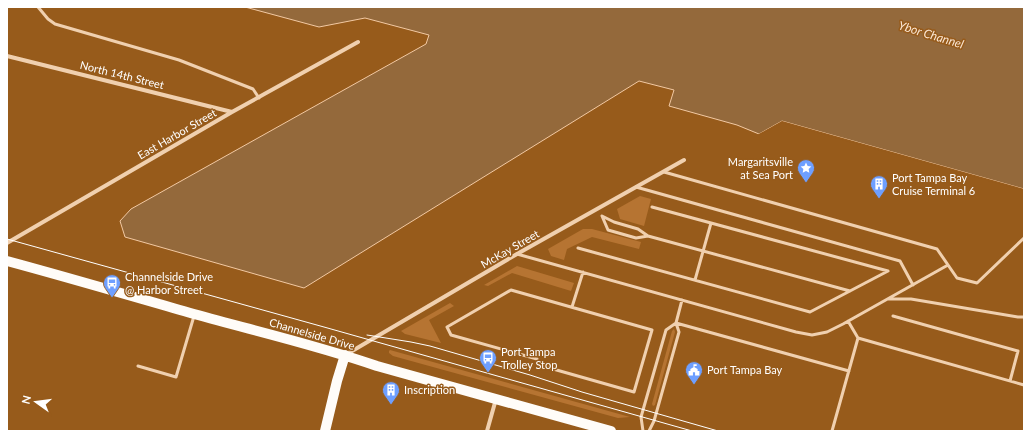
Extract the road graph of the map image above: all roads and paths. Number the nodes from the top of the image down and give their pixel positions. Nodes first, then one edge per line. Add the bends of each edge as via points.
1 (38, 7) edge
2 (358, 42) dead end
3 (7, 56) edge
4 (259, 98) junction
5 (232, 112) junction
6 (684, 160) dead end
7 (664, 172) junction
8 (636, 187) junction
9 (652, 207) dead end
10 (598, 209) junction
11 (602, 216) junction
12 (711, 223) junction
13 (648, 236) junction
14 (1024, 238) edge
15 (7, 243) edge
16 (578, 248) dead end
17 (703, 251) junction
18 (517, 254) junction
19 (7, 261) edge
20 (948, 265) junction
21 (582, 272) junction
22 (695, 280) junction
23 (913, 284) junction
24 (850, 291) junction
25 (887, 299) junction
26 (682, 300) junction
27 (572, 308) junction
28 (194, 314) junction
29 (892, 316) dead end
30 (1024, 316) edge
31 (848, 321) junction
32 (676, 323) junction
33 (858, 338) junction
34 (345, 355) junction
35 (537, 359) dead end
36 (138, 366) dead end
37 (546, 367) dead end
38 (849, 371) junction
39 (1010, 381) junction
40 (1024, 384) edge
41 (496, 399) junction
42 (325, 431) edge
43 (487, 431) edge
44 (611, 431) edge
45 (643, 431) edge
46 (649, 431) edge
47 (832, 431) edge

1 - 4 lane via 55,24 179,60 253,89
2 - 4 street, East Harbor Street
3 - 5 street, North 14th Street
4 - 5 street, East Harbor Street
5 - 15 street, East Harbor Street
6 - 7 street, McKay Street
7 - 8 street, McKay Street
7 - 20 lane via 937,249
8 - 10 street, McKay Street
8 - 23 lane via 900,261
9 - 12 lane
10 - 11 lane
10 - 18 street, McKay Street
11 - 13 lane via 638,229
11 - 13 lane via 608,230 636,238
12 - 17 lane
12 - 24 lane via 888,271
13 - 17 lane
14 - 20 lane via 977,283 957,278
16 - 22 lane
17 - 22 lane
17 - 24 lane
18 - 21 lane
18 - 34 street, McKay Street
19 - 28 main road, Channelside Drive
20 - 23 lane
21 - 26 lane
21 - 27 lane
22 - 24 lane via 810,312
23 - 25 lane
25 - 30 lane via 911,299
25 - 31 lane
26 - 31 lane via 812,335 827,332
26 - 32 lane
27 - 35 lane via 511,290 447,327 451,336
27 - 37 lane via 652,330 634,392
28 - 34 main road, Channelside Drive
28 - 36 lane via 176,377
29 - 39 lane via 1018,351
31 - 33 lane
32 - 38 lane
32 - 45 lane via 666,330 641,417
32 - 46 lane via 679,332
33 - 38 lane
33 - 39 lane
34 - 41 main road, Channelside Drive
34 - 42 main road
38 - 47 lane
39 - 40 lane
41 - 43 street
41 - 44 main road, Channelside Drive

